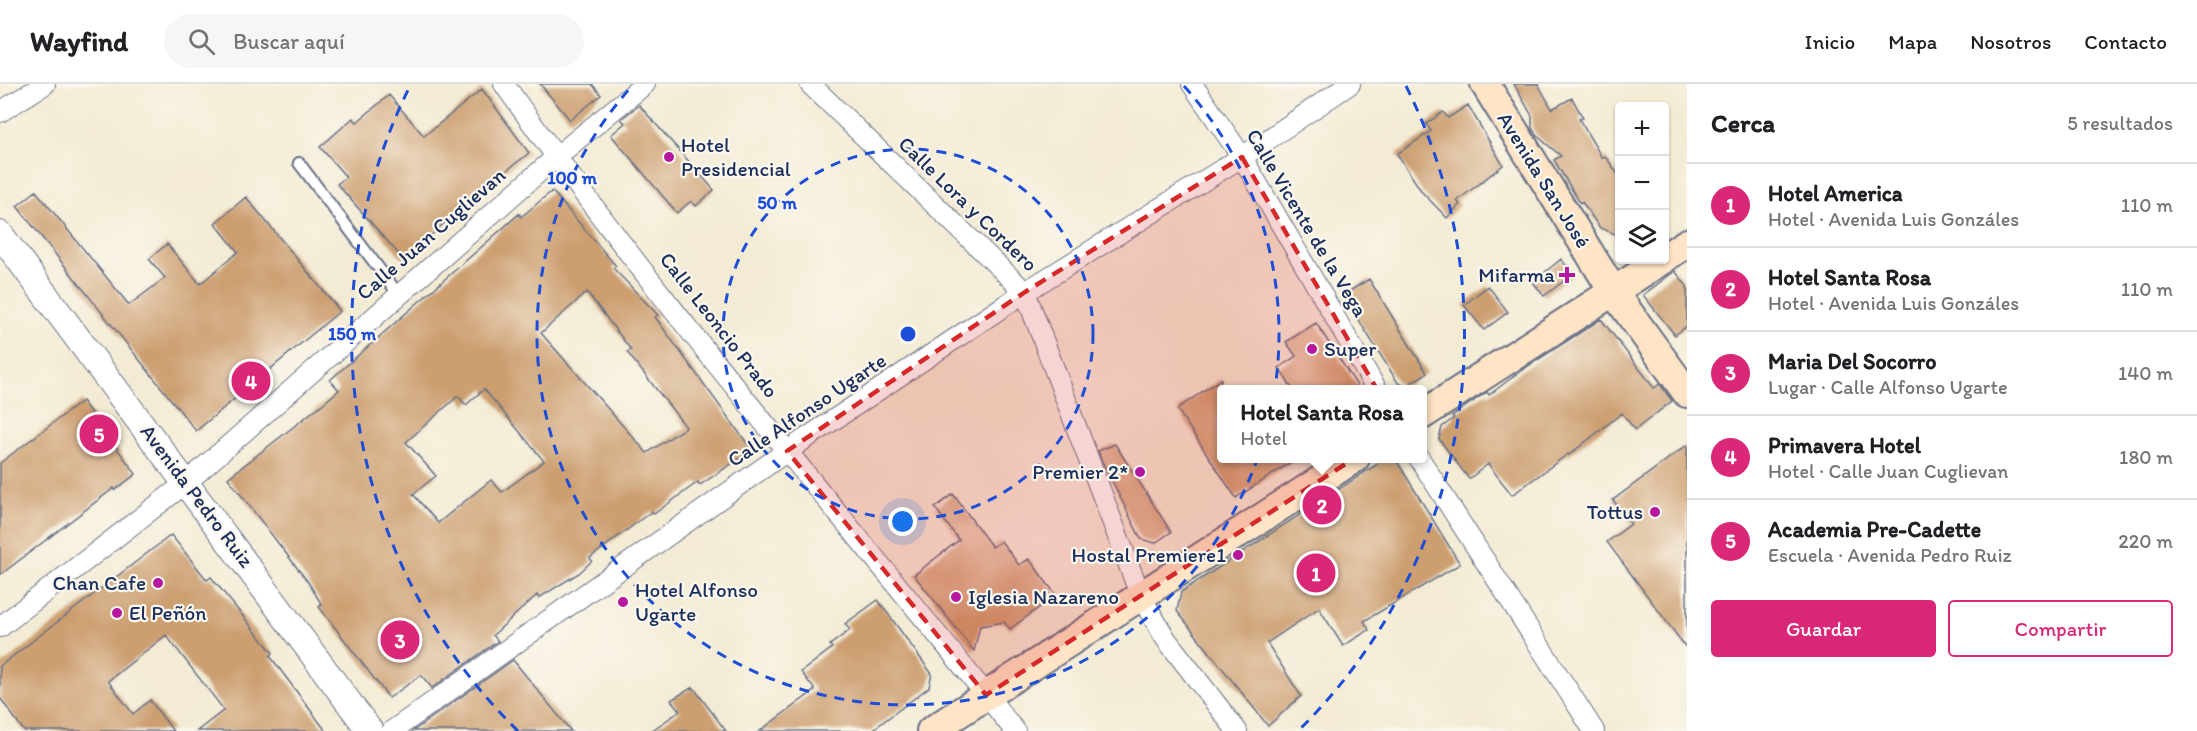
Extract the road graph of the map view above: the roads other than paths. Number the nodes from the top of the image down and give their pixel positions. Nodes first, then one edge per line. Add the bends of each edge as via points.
1 (45, 84) edge
2 (504, 84) edge
3 (645, 84) edge
4 (810, 84) edge
5 (1192, 84) edge
6 (1350, 84) edge
7 (1485, 84) edge
8 (0, 112) edge
9 (556, 157) junction
10 (1242, 157) junction
11 (299, 163) dead end
12 (0, 234) edge
13 (1687, 243) edge
14 (1669, 255) edge
15 (1655, 264) edge
16 (1613, 291) junction
17 (1025, 292) junction
18 (399, 295) junction
19 (1374, 385) edge
20 (1687, 393) edge
21 (1427, 412) edge
22 (787, 451) junction
23 (1349, 463) edge
24 (1422, 463) edge
25 (187, 482) junction
26 (1141, 597) junction
27 (0, 627) edge
28 (986, 695) junction
29 (370, 731) edge
30 (392, 731) edge
31 (931, 731) edge
32 (1015, 731) edge
33 (1237, 731) edge
34 (1594, 731) edge

1 - 8 street
2 - 9 street, Calle Leoncio Prado
3 - 9 street, Calle Juan Cuglievan
4 - 17 street, Calle Lora y Cordero
5 - 10 street, Calle Vicente de la Vega
6 - 10 street, Calle Alfonso Ugarte
7 - 16 main road, Avenida San José
9 - 18 street, Calle Juan Cuglievan
9 - 22 street, Calle Leoncio Prado
10 - 17 street, Calle Alfonso Ugarte
10 - 19 street, Calle Vicente de la Vega
11 - 18 lane
12 - 25 street, Avenida Pedro Ruiz
13 - 14 main road
15 - 16 main road
16 - 20 main road, Avenida San José
16 - 21 main road
17 - 22 street, Calle Alfonso Ugarte
17 - 26 street, Calle Lora y Cordero
18 - 25 street, Calle Juan Cuglievan
22 - 28 street, Calle Leoncio Prado
22 - 30 street, Calle Alfonso Ugarte
23 - 26 main road
24 - 34 street
25 - 27 street, Calle Juan Cuglievan
25 - 29 street, Avenida Pedro Ruiz
26 - 28 main road
26 - 33 street, Calle Lora y Cordero via 1166,639
28 - 31 main road
28 - 32 street, Calle Leoncio Prado

